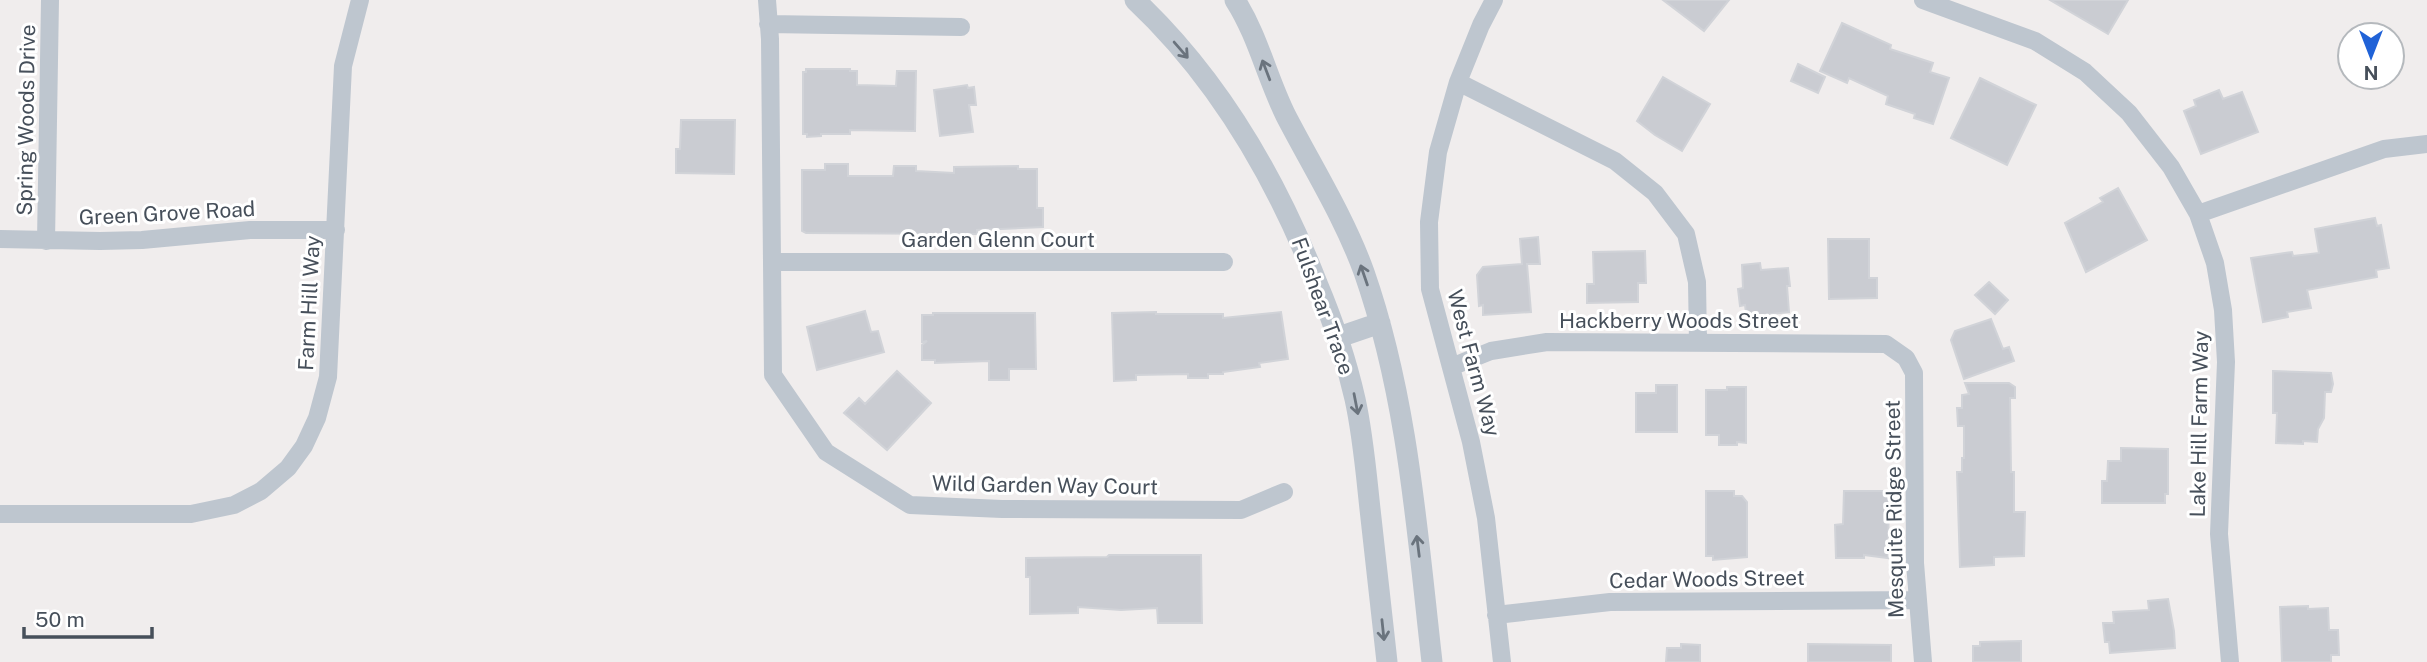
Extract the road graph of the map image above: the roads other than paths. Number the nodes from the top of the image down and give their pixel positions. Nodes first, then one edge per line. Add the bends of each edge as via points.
1 (51, 0) edge
2 (360, 0) edge
3 (767, 0) edge
4 (1135, 0) edge
5 (1235, 0) edge
6 (1494, 0) edge
7 (1923, 0) edge
8 (961, 27) dead end
9 (769, 32) junction
10 (1458, 82) junction
11 (2427, 144) edge
12 (2198, 214) junction
13 (336, 230) junction
14 (0, 239) edge
15 (46, 241) junction
16 (772, 262) junction
17 (1224, 262) dead end
18 (1380, 323) junction
19 (1339, 337) junction
20 (1698, 343) junction
21 (1906, 358) joint
22 (1451, 367) junction
23 (1284, 492) dead end
24 (0, 514) edge
25 (1918, 600) junction
26 (1496, 615) junction
27 (1387, 662) edge
28 (1432, 662) edge
29 (1502, 662) edge
30 (1923, 662) edge
31 (2230, 662) edge

1 - 15 street, Spring Woods Drive
2 - 13 street, Farm Hill Way via 343,66
3 - 9 street, Wild Garden Way Court
4 -> 19 street, Fulshear Trace via 1183,52 1243,132 1296,228
18 -> 5 street, Fulshear Trace via 1338,210 1287,117
6 - 10 street, West Farm Way
7 - 12 street, Lake Hill Farm Way via 2035,41 2085,72 2129,113 2171,167
8 - 9 street
9 - 16 street, Wild Garden Way Court
10 - 20 street via 1615,161 1655,193 1686,234 1697,282
10 - 22 street, West Farm Way via 1438,152 1429,222 1430,289
11 - 12 street via 2384,149
12 - 31 street, Lake Hill Farm Way via 2215,263 2223,310 2226,362 2219,534
13 - 15 street, Green Grove Road
13 - 24 street, Farm Hill Way via 328,377 317,418 288,468 261,491 234,505 191,514
14 - 15 street, Green Grove Road
16 - 17 street, Garden Glenn Court
16 - 23 street, Wild Garden Way Court via 773,375 826,452 910,505 1241,510
18 - 19 street
28 -> 18 street, Fulshear Trace via 1406,441
19 -> 27 street, Fulshear Trace via 1364,451
20 - 21 street, Hackberry Woods Street via 1886,344
20 - 22 street, Hackberry Woods Street via 1547,342 1491,351
21 - 25 street, Mesquite Ridge Street via 1914,373
22 - 26 street, West Farm Way via 1486,518
25 - 26 street, Cedar Woods Street via 1610,602
25 - 30 street, Mesquite Ridge Street
26 - 29 street, West Farm Way

